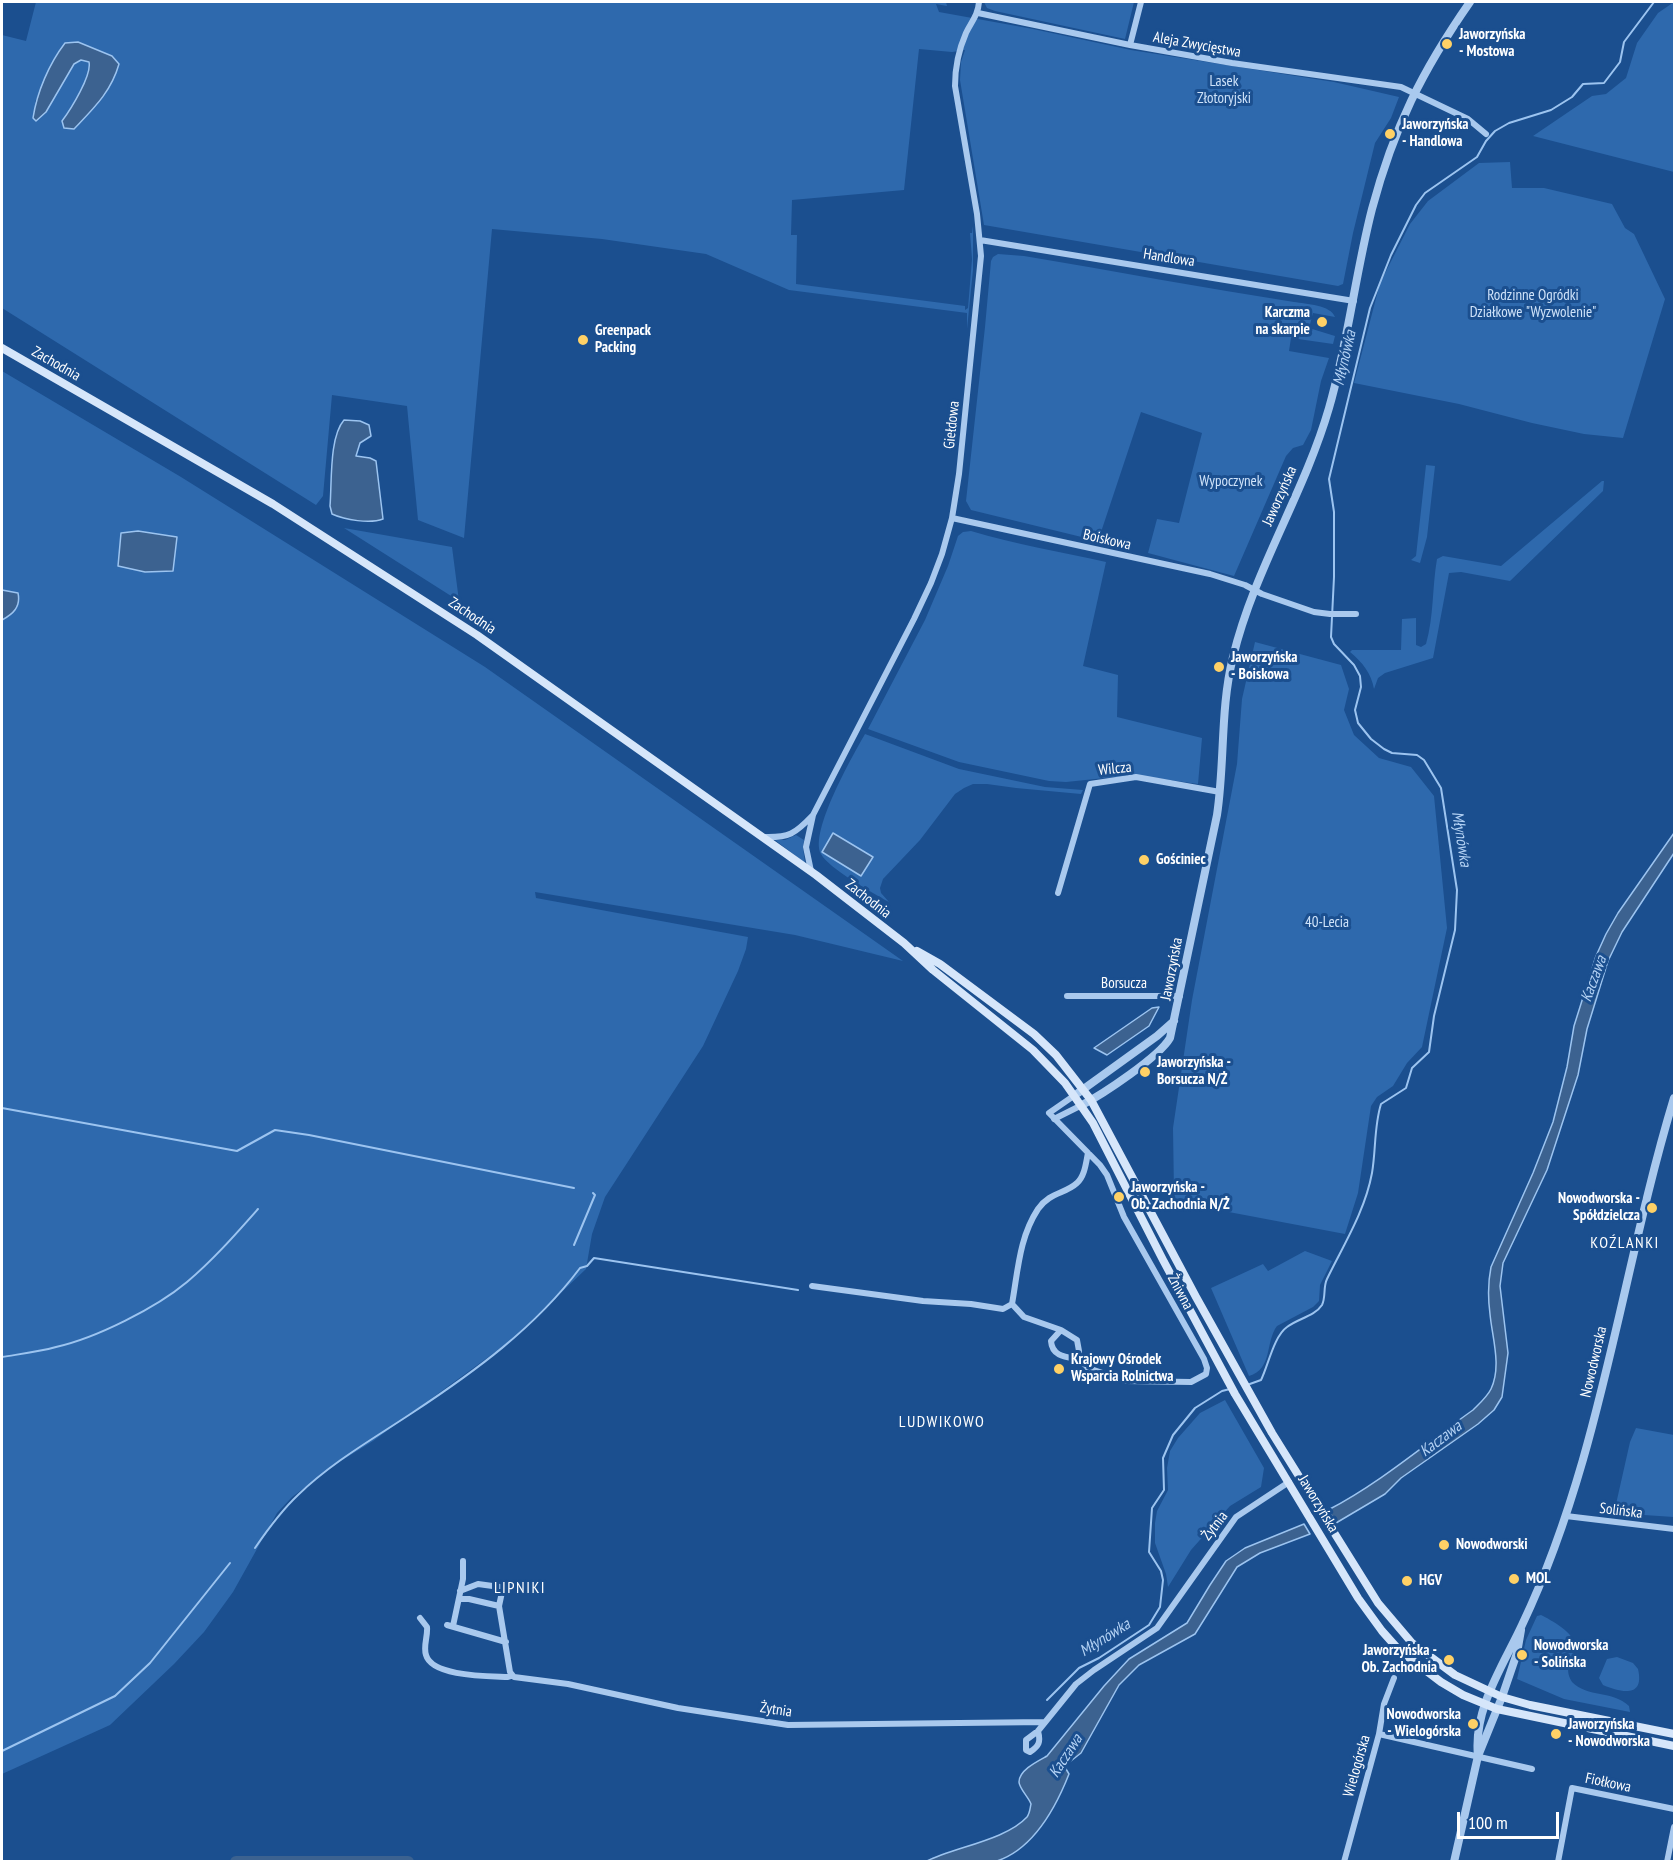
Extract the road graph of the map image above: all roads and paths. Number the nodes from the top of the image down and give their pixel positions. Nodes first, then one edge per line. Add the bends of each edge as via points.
1 (979, 2) edge
2 (1141, 2) edge
3 (1470, 2) edge
4 (978, 13) junction
5 (1130, 45) junction
6 (1413, 93) junction
7 (1486, 134) dead end
8 (980, 240) junction
9 (1354, 301) junction
10 (2, 348) edge
11 (952, 518) junction
12 (1255, 589) junction
13 (1356, 614) dead end
14 (1220, 792) junction
15 (813, 815) junction
16 (763, 837) junction
17 (811, 872) junction
18 (1058, 893) dead end
19 (904, 943) junction
20 (1067, 996) dead end
21 (1180, 996) junction
22 (1175, 1021) junction
23 (1084, 1090) junction
24 (1075, 1095) junction
25 (1674, 1098) edge
26 (1092, 1100) junction
27 (1082, 1105) junction
28 (1054, 1119) junction
29 (1088, 1153) junction
30 (812, 1286) dead end
31 (1012, 1304) junction
32 (1061, 1330) junction
33 (1077, 1359) junction
34 (1289, 1482) junction
35 (1566, 1516) junction
36 (1674, 1529) edge
37 (463, 1561) dead end
38 (460, 1591) junction
39 (459, 1599) junction
40 (499, 1606) junction
41 (420, 1618) dead end
42 (1522, 1626) junction
43 (506, 1642) junction
44 (510, 1674) junction
45 (1394, 1678) dead end
46 (1490, 1692) junction
47 (1502, 1697) junction
48 (1485, 1705) junction
49 (1497, 1709) junction
50 (1046, 1722) junction
51 (1038, 1731) dead end
52 (1378, 1734) junction
53 (1674, 1734) edge
54 (1674, 1746) edge
55 (1478, 1756) junction
56 (1532, 1769) dead end
57 (1674, 1809) edge
58 (1674, 1827) edge
59 (1344, 1862) edge
60 (1454, 1862) edge
61 (1558, 1862) edge
62 (1667, 1862) edge

1 - 4 street
2 - 5 street
3 - 6 street, Jaworzyńska via 1442,41
4 - 5 street, Aleja Zwycięstwa
4 - 8 street, Giełdowa via 966,34 955,80
5 - 6 street, Aleja Zwycięstwa via 1401,87
6 - 7 street, Aleja Zwycięstwa via 1468,119
6 - 9 street, Jaworzyńska via 1386,161
8 - 9 street, Handlowa
8 - 11 street, Giełdowa via 980,274
9 - 12 street, Jaworzyńska via 1320,437
10 - 16 main road, Zachodnia via 273,504 414,593
11 - 12 street, Boiskowa via 1210,574
11 - 15 street, Giełdowa via 922,604
12 - 13 street, Boiskowa via 1301,608
12 - 14 street, Jaworzyńska via 1229,672
14 - 18 street, Wilcza via 1136,777 1090,784
14 - 21 street, Jaworzyńska
15 - 16 street, Giełdowa via 793,833
15 - 17 street, Giełdowa via 806,848
16 - 17 main road, Zachodnia
17 - 19 main road, Zachodnia
19 - 23 main road, Zachodnia via 940,963 1034,1034
19 - 24 main road, Zachodnia via 1033,1050
20 - 21 street, Borsucza
21 - 22 street, Jaworzyńska
22 - 23 street, Jaworzyńska
22 - 26 street, Jaworzyńska via 1162,1049
23 - 24 street, Jaworzyńska
23 - 26 main road, Jaworzyńska
24 - 27 main road, Jaworzyńska
24 - 28 street, Żniwna via 1049,1113
25 - 35 street, Nowodworska
26 - 27 street, Jaworzyńska
26 - 46 main road, Jaworzyńska via 1239,1377 1378,1603 1412,1643 1455,1675
27 - 28 street
27 - 34 main road, Jaworzyńska via 1235,1394
28 - 29 street, Żniwna
29 - 31 street via 1077,1183 1050,1197 1024,1235
29 - 33 street, Żniwna via 1107,1175 1124,1217 1207,1368 1206,1374 1191,1382 1126,1382 1088,1368
30 - 31 street via 1003,1309
31 - 32 street via 1024,1317
32 - 33 street via 1077,1340
32 - 33 street, Żniwna via 1050,1341 1051,1348 1064,1357
34 - 48 main road, Jaworzyńska via 1368,1612 1399,1650 1441,1682
34 - 50 street, Żytnia via 1236,1517 1157,1628 1076,1684
35 - 36 street, Solińska
35 - 42 street, Nowodworska
37 - 38 street
38 - 39 street
38 - 40 street via 478,1584 500,1587
39 - 40 street
39 - 43 street via 450,1626
40 - 43 street
41 - 44 street, Żytnia via 427,1627 425,1652 434,1664 463,1674
42 - 46 street, Nowodworska
42 - 47 street, Nowodworska
43 - 44 street
44 - 50 street, Żytnia via 678,1708 788,1725
45 - 52 street, Wielogórska
46 - 47 main road, Jaworzyńska
46 - 48 street, Nowodworska
47 - 49 street, Nowodworska
47 - 53 main road, Jaworzyńska
48 - 49 main road, Jaworzyńska
48 - 55 street, Nowodworska via 1476,1743
49 - 54 main road, Jaworzyńska
49 - 55 street, Nowodworska
50 - 51 street, Żytnia
52 - 55 street
52 - 59 street, Wielogórska
55 - 56 street
55 - 60 street, Nowodworska
57 - 61 street, Fiołkowa via 1572,1788
58 - 62 street

